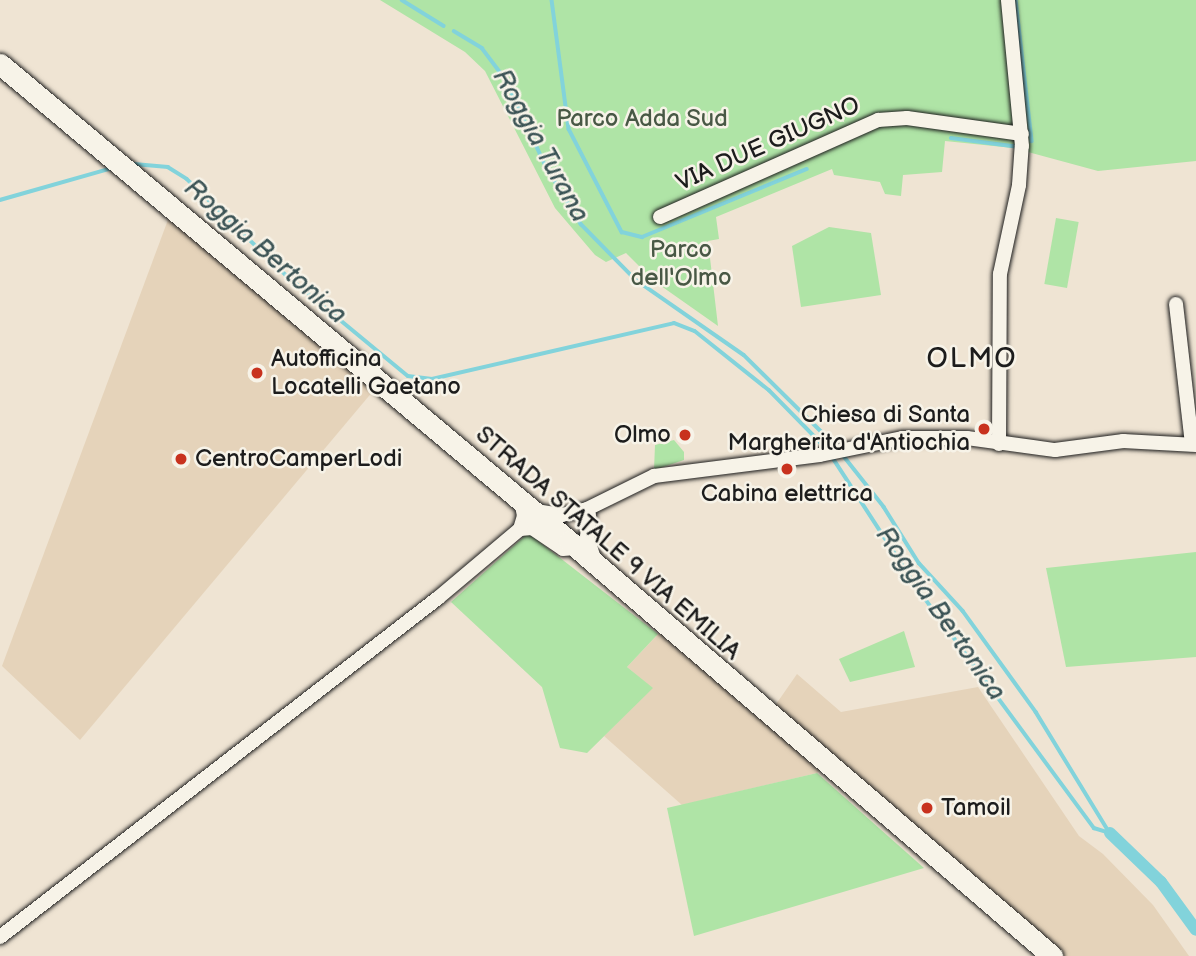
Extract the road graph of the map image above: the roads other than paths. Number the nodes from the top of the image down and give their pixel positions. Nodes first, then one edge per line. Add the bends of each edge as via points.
1 (1008, 0) edge
2 (0, 64) edge
3 (1021, 134) junction
4 (660, 216) dead end
5 (1176, 304) dead end
6 (999, 444) junction
7 (1194, 445) edge
8 (526, 505) junction
9 (587, 511) junction
10 (520, 529) junction
11 (567, 538) junction
12 (599, 568) junction
13 (0, 937) edge
14 (1052, 956) edge

1 - 3 street
2 - 8 main road, STRADA STATALE 9 VIA EMILIA
3 - 4 street, VIA DUE GIUGNO via 908,118 878,120
3 - 6 street via 1019,185 1000,274
5 - 7 street
6 - 7 street via 1055,450 1123,441
6 - 9 street via 923,437 654,476
8 - 9 street via 552,514
8 - 10 street
8 - 11 main road, STRADA STATALE 9 VIA EMILIA
9 - 11 street via 570,518
9 - 12 street via 588,544
10 - 11 street via 532,528 564,549
10 - 13 street via 438,598
11 - 12 main road, STRADA STATALE 9 VIA EMILIA
12 - 14 main road, STRADA STATALE 9 VIA EMILIA

